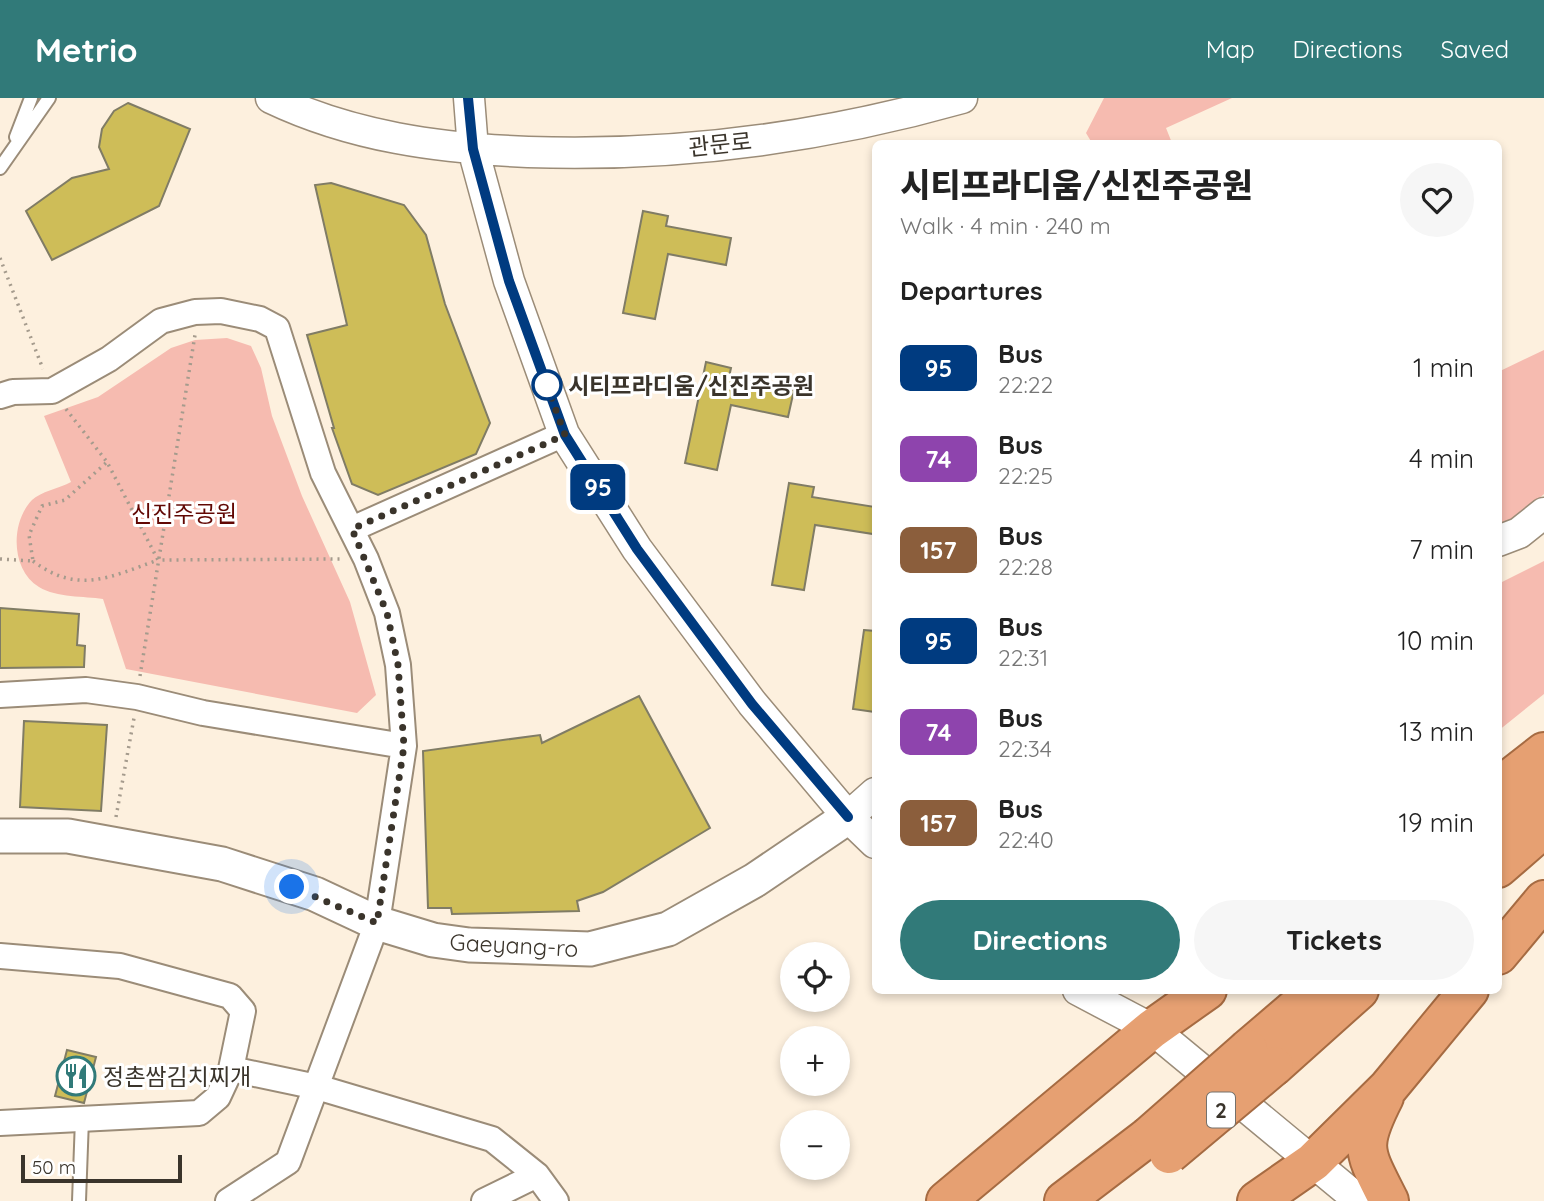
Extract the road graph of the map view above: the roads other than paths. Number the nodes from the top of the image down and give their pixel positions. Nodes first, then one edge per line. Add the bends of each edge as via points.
1 (31, 98) edge
2 (49, 98) edge
3 (271, 98) edge
4 (468, 98) edge
5 (962, 98) edge
6 (473, 149) junction
7 (3, 164) edge
8 (0, 396) edge
9 (565, 435) junction
10 (1544, 513) edge
11 (352, 529) junction
12 (1502, 539) edge
13 (0, 695) edge
14 (404, 746) junction
15 (1544, 752) edge
16 (1502, 785) edge
17 (1544, 792) edge
18 (872, 796) edge
19 (848, 817) junction
20 (1544, 828) edge
21 (1502, 829) edge
22 (0, 836) edge
23 (872, 840) edge
24 (1502, 865) edge
25 (1544, 900) edge
26 (377, 923) junction
27 (1502, 951) edge
28 (0, 957) edge
29 (1086, 994) edge
30 (1201, 994) edge
31 (1314, 994) edge
32 (1353, 994) edge
33 (1466, 994) edge
34 (1152, 1029) junction
35 (1261, 1058) junction
36 (231, 1069) junction
37 (317, 1087) junction
38 (1388, 1088) junction
39 (82, 1119) junction
40 (0, 1123) edge
41 (1158, 1146) junction
42 (1312, 1162) junction
43 (537, 1175) junction
44 (255, 1193) edge
45 (79, 1201) edge
46 (228, 1201) edge
47 (484, 1201) edge
48 (556, 1201) edge
49 (946, 1201) edge
50 (1063, 1201) edge
51 (1108, 1201) edge
52 (1257, 1201) edge
53 (1360, 1201) edge
54 (1389, 1201) edge

1 - 7 lane
2 - 7 lane
3 - 6 street, 관문로 via 307,116 361,132
4 - 6 street
5 - 6 street, 관문로 via 820,132 736,144 623,153
6 - 9 street via 509,281
8 - 11 street via 52,391 109,359 161,321 221,311 260,320 277,328 323,473
9 - 11 street
9 - 19 street via 637,549 752,704
10 - 12 street via 1519,533
11 - 14 street via 387,613 398,665
13 - 14 street via 86,690
14 - 26 street
15 - 16 highway
17 - 21 highway
18 - 19 street, Gaeyang-ro
19 - 23 street
19 - 26 main road, Gaeyang-ro via 755,880 667,929 590,949 469,945 433,940
20 - 24 highway
22 - 26 main road, Gaeyang-ro via 68,836 222,864 315,894
25 - 27 highway
26 - 37 street
28 - 36 street via 120,966 230,996 243,1012
29 - 34 street
30 - 34 highway
31 - 35 highway, 2
32 - 35 highway, 2
33 - 38 highway
34 - 42 street
34 - 49 highway
35 - 41 highway, 2, bridge
36 - 37 street
36 - 39 street via 218,1097 199,1113
37 - 43 street via 492,1139
37 - 44 street via 288,1162
38 - 42 highway
38 - 54 highway via 1368,1128 1366,1143
39 - 40 street
39 - 45 lane
41 - 50 highway, 2
41 - 51 highway, 2
42 - 52 highway
42 - 53 street
43 - 47 street
43 - 48 street
44 - 46 street

